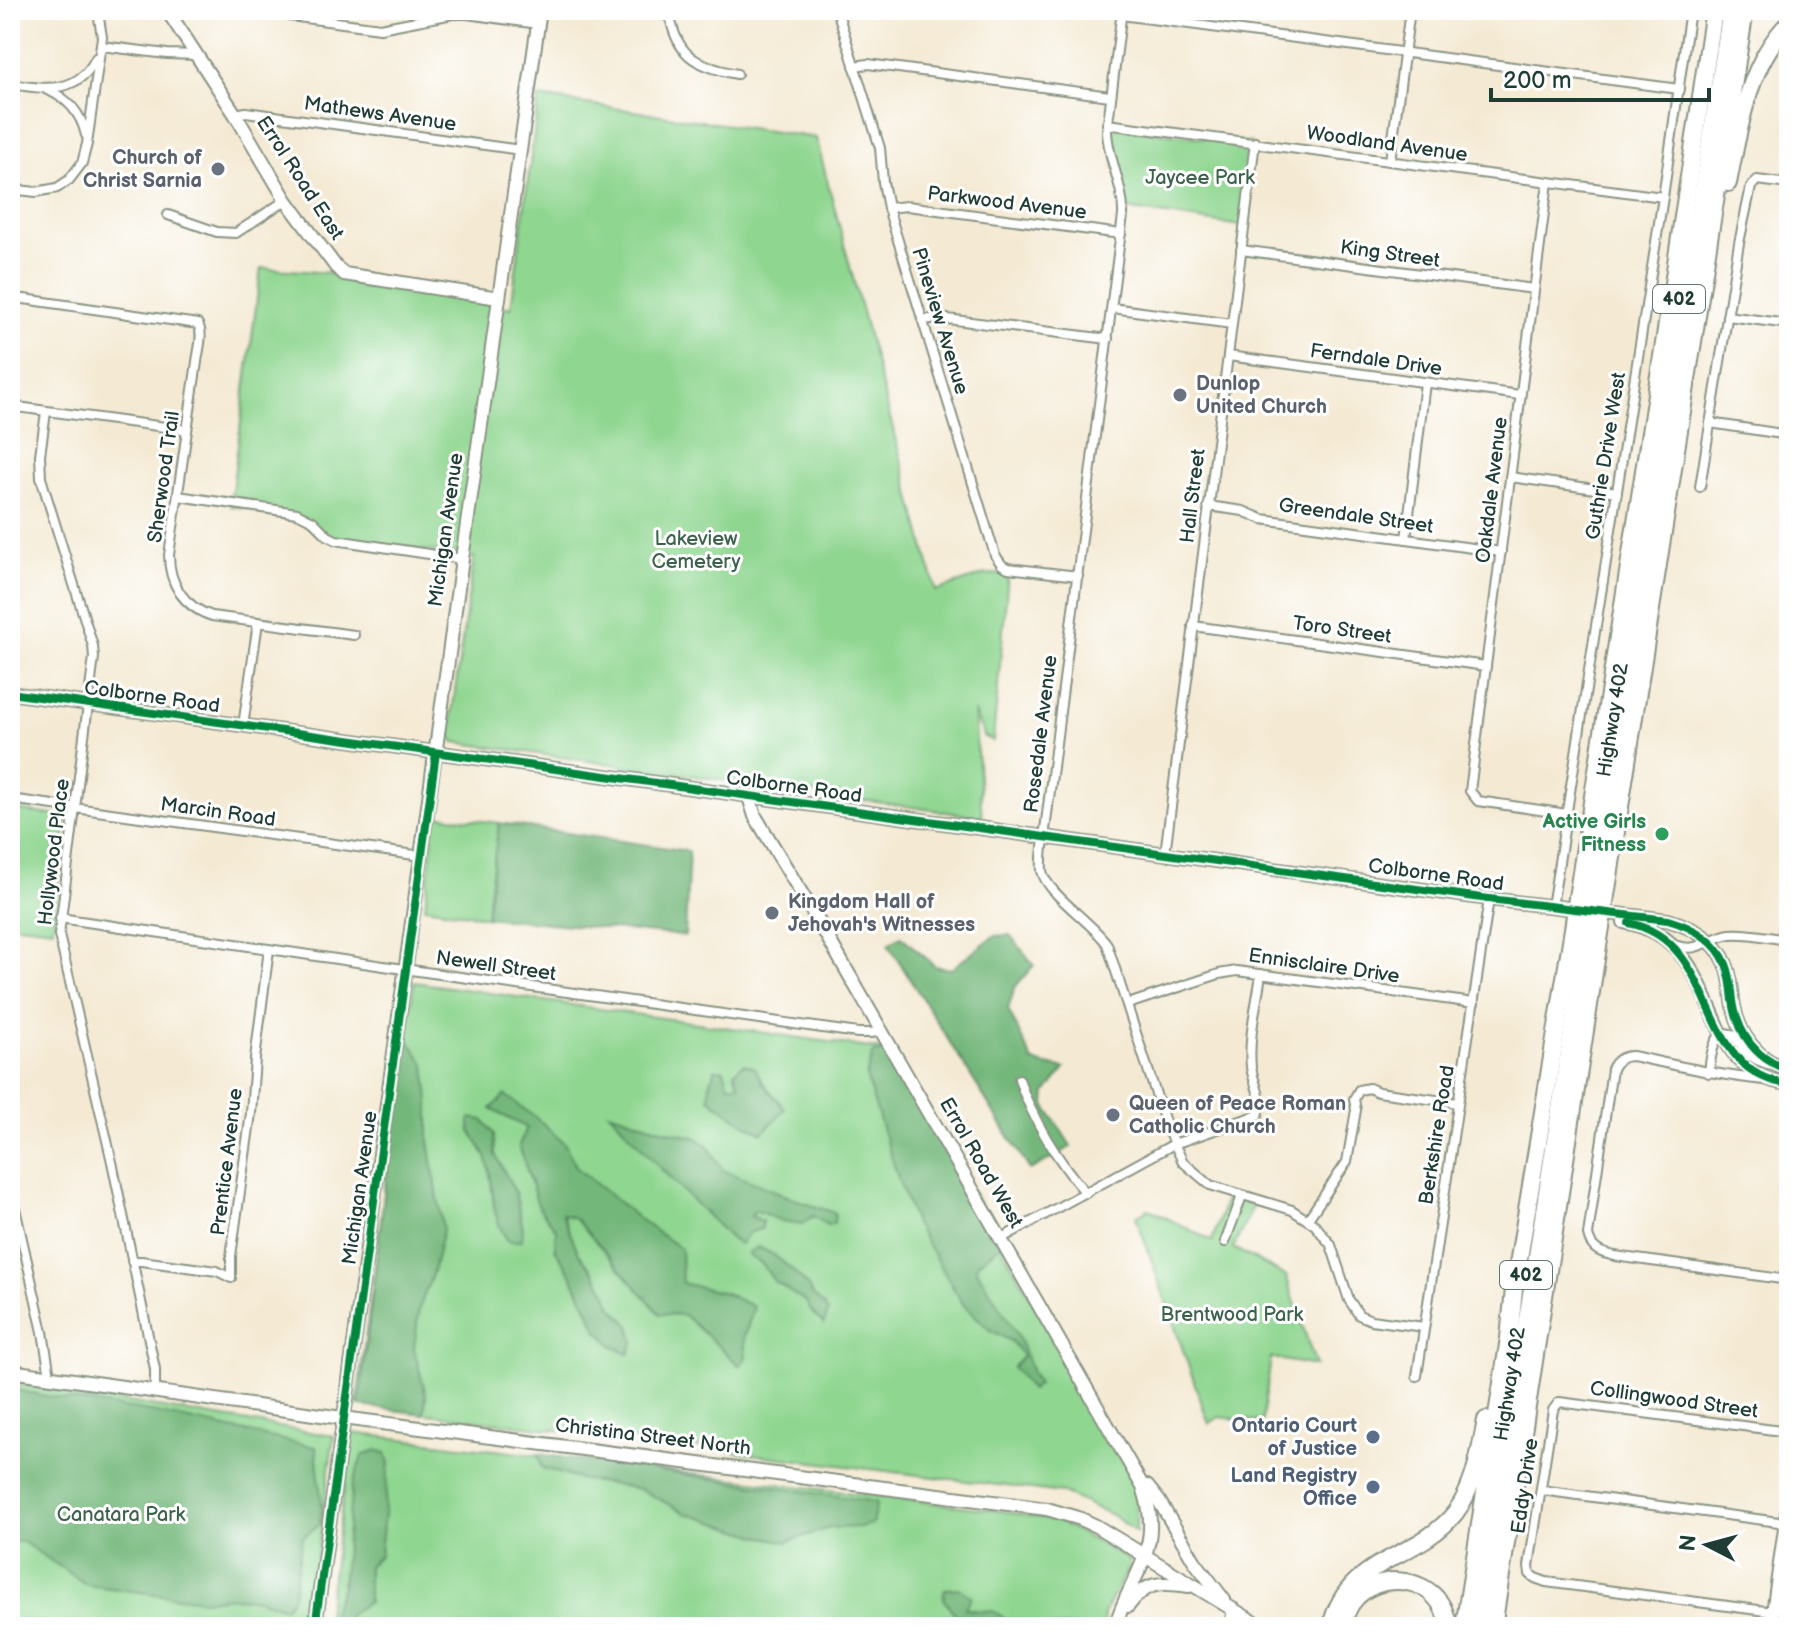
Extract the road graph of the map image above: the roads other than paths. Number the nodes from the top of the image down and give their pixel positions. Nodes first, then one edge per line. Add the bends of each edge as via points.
1 (95, 10) edge
2 (167, 10) edge
3 (275, 10) edge
4 (425, 10) edge
5 (540, 10) edge
6 (669, 10) edge
7 (837, 10) edge
8 (1410, 10) edge
9 (1690, 10) edge
10 (1714, 10) edge
11 (1723, 10) edge
12 (1731, 10) edge
13 (1745, 10) edge
14 (1121, 12) edge
15 (426, 20) junction
16 (1789, 23) edge
17 (538, 24) junction
18 (101, 46) junction
19 (1404, 54) junction
20 (198, 55) junction
21 (854, 66) junction
22 (737, 74) dead end
23 (10, 84) edge
24 (42, 88) junction
25 (1679, 89) junction
26 (1110, 96) junction
27 (235, 114) junction
28 (1107, 124) junction
29 (1255, 142) junction
30 (87, 144) junction
31 (521, 150) junction
32 (1390, 161) junction
33 (1548, 182) junction
34 (1789, 184) edge
35 (10, 189) edge
36 (1663, 197) junction
37 (286, 200) junction
38 (888, 208) junction
39 (168, 215) dead end
40 (1121, 234) junction
41 (1241, 250) junction
42 (1534, 289) junction
43 (10, 297) edge
44 (499, 298) junction
45 (1112, 308) junction
46 (1727, 316) junction
47 (923, 320) junction
48 (1232, 324) junction
49 (1789, 324) edge
50 (1108, 339) junction
51 (1228, 356) junction
52 (1425, 383) junction
53 (1520, 395) junction
54 (10, 406) edge
55 (46, 412) junction
56 (1710, 423) junction
57 (187, 430) junction
58 (1789, 435) edge
59 (1677, 443) junction
60 (1510, 477) junction
61 (1700, 487) dead end
62 (1617, 492) junction
63 (178, 496) junction
64 (1208, 506) junction
65 (1406, 539) junction
66 (1501, 552) junction
67 (462, 559) junction
68 (1078, 576) junction
69 (258, 622) junction
70 (1193, 626) junction
71 (354, 635) dead end
72 (1486, 666) junction
73 (10, 693) edge
74 (89, 704) junction
75 (243, 726) junction
76 (440, 728) junction
77 (436, 753) junction
78 (460, 756) junction
79 (749, 797) junction
80 (10, 799) edge
81 (75, 808) junction
82 (1567, 814) junction
83 (1044, 838) junction
84 (1165, 854) junction
85 (422, 856) junction
86 (1489, 899) junction
87 (1552, 907) junction
88 (1587, 912) junction
89 (60, 918) junction
90 (1694, 930) junction
91 (1737, 934) junction
92 (1789, 940) edge
93 (1667, 942) junction
94 (1710, 942) junction
95 (269, 949) junction
96 (407, 969) junction
97 (1261, 974) junction
98 (1474, 1003) junction
99 (1128, 1004) junction
100 (882, 1031) junction
101 (1722, 1035) junction
102 (1786, 1069) edge
103 (1709, 1073) junction
104 (1019, 1079) dead end
105 (1774, 1081) junction
106 (1789, 1084) edge
107 (1458, 1103) junction
108 (1174, 1144) junction
109 (10, 1186) edge
110 (1086, 1193) junction
111 (1242, 1196) junction
112 (1308, 1219) junction
113 (1002, 1238) junction
114 (1225, 1242) dead end
115 (1551, 1251) junction
116 (132, 1261) junction
117 (1789, 1280) edge
118 (1514, 1289) junction
119 (1424, 1327) junction
120 (10, 1371) edge
121 (50, 1376) junction
122 (1417, 1376) dead end
123 (155, 1392) junction
124 (1556, 1404) joint
125 (344, 1418) junction
126 (1789, 1432) edge
127 (1136, 1472) junction
128 (1541, 1490) junction
129 (1789, 1500) edge
130 (1786, 1523) junction
131 (1786, 1542) edge
132 (1146, 1556) junction
133 (1196, 1587) junction
134 (1232, 1608) junction
135 (1773, 1612) junction
136 (315, 1627) edge
137 (1116, 1627) edge
138 (1229, 1627) edge
139 (1262, 1627) edge
140 (1331, 1627) edge
141 (1342, 1627) edge
142 (1449, 1627) edge
143 (1464, 1627) edge
144 (1471, 1627) edge
145 (1479, 1627) edge
146 (1493, 1627) edge
147 (1504, 1627) edge
148 (1771, 1627) edge

1 - 18 street
2 - 20 street, Errol Road East
3 - 15 street via 380,28
4 - 15 street
5 - 17 street, Michigan Avenue
6 - 22 street via 676,39 691,57 703,66
7 - 21 street, Pineview Avenue
8 - 19 street
9 - 25 street, Guthrie Drive West
10 - 88 highway
11 - 88 highway, Highway 402 / 402
12 - 88 highway
13 - 59 highway, Highway 402 / 402
14 - 19 street
14 - 26 street, Rosedale Avenue
15 - 17 street via 467,14
16 - 59 highway via 1765,56 1742,119
17 - 31 street, Michigan Avenue
18 - 20 street
18 - 24 street via 77,81
18 - 30 street
19 - 25 street
19 - 32 street
20 - 27 street, Errol Road East
21 - 26 street
21 - 38 street, Pineview Avenue via 880,148
23 - 24 street
24 - 30 street via 76,111
25 - 36 street, Guthrie Drive West
26 - 28 street, Rosedale Avenue
27 - 31 street, Mathews Avenue
27 - 37 street, Errol Road East
28 - 29 street, Woodland Avenue
28 - 40 street, Rosedale Avenue via 1122,197
29 - 32 street, Woodland Avenue
29 - 41 street, Hall Street
30 - 35 street via 82,163 63,185 43,191
31 - 44 street, Michigan Avenue
32 - 33 street, Woodland Avenue
33 - 36 street, Woodland Avenue
33 - 42 street, Oakdale Avenue
34 - 46 street via 1754,182
36 - 62 street, Guthrie Drive West
37 - 39 street via 236,233
37 - 44 street, Errol Road East via 344,274
38 - 40 street, Parkwood Avenue via 907,206
38 - 47 street, Pineview Avenue
40 - 45 street, Rosedale Avenue
41 - 42 street, King Street
41 - 48 street, Hall Street
42 - 53 street, Oakdale Avenue
43 - 57 street, Sherwood Trail via 198,324
44 - 67 street, Michigan Avenue
45 - 48 street
45 - 50 street, Rosedale Avenue
46 - 49 street
46 - 56 street
47 - 50 street
47 - 68 street, Pineview Avenue via 998,561 1008,568
48 - 51 street, Hall Street
50 - 68 street, Rosedale Avenue
51 - 52 street, Ferndale Drive
51 - 64 street, Hall Street
52 - 53 street, Ferndale Drive
52 - 65 street
53 - 60 street, Oakdale Avenue
54 - 55 street
55 - 57 street
55 - 74 street, Hollywood Place via 40,471 94,651
56 - 58 street
56 - 61 street
57 - 63 street, Sherwood Trail
59 - 88 highway, Highway 402 / 402
60 - 62 street
60 - 66 street, Oakdale Avenue
62 - 82 street, Guthrie Drive West
63 - 67 street via 290,512 313,521 336,540
63 - 69 street, Sherwood Trail via 169,563 177,589 205,614
64 - 65 street, Greendale Street
64 - 70 street, Hall Street
65 - 66 street, Greendale Street
66 - 72 street, Oakdale Avenue
67 - 76 street, Michigan Avenue
68 - 83 street, Rosedale Avenue
69 - 71 street, Sherwood Trail
69 - 75 street
70 - 72 street, Toro Street
70 - 84 street, Hall Street
72 - 82 street, Oakdale Avenue via 1470,791 1478,801
73 - 74 street, Colborne Road
74 - 75 street, Colborne Road
74 - 81 street, Hollywood Place
75 - 77 street, Colborne Road
76 - 77 street, Michigan Avenue
76 - 78 street via 446,746
77 - 78 street, Colborne Road
77 - 85 street, Michigan Avenue
78 - 79 street, Colborne Road
79 - 83 street, Colborne Road
79 - 100 street, Errol Road West via 755,816
80 - 81 street, Marcin Road
81 - 85 street, Marcin Road
81 - 89 street, Hollywood Place
82 - 87 street, Guthrie Drive West
83 - 84 street, Colborne Road
83 - 99 street, Rosedale Avenue via 1046,881 1107,944
84 - 86 street, Colborne Road
85 - 96 street, Michigan Avenue
86 - 87 street, Colborne Road
86 - 98 street, Berkshire Road
87 - 88 street, Colborne Road
88 - 90 street, Colborne Road via 1668,920
88 - 93 street, Colborne Road via 1642,926
88 - 115 highway, Highway 402 / 402
88 - 118 highway
88 - 144 highway, Highway 402 / 402
88 - 145 highway
89 - 95 street, Newell Street
89 - 116 street, Hollywood Place via 60,941
90 - 91 street via 1711,937
90 - 94 street, Colborne Road
91 - 92 street, Colborne Road
91 - 94 street, Colborne Road
93 - 94 street, Colborne Road via 1693,948
93 - 101 street via 1698,980
94 - 102 street via 1727,967 1741,1030 1758,1053
95 - 96 street, Newell Street
95 - 116 street, Prentice Avenue via 231,1278 217,1271
96 - 100 street, Newell Street via 858,1033
96 - 125 street, Michigan Avenue
97 - 98 street, Ennisclaire Drive
97 - 99 street, Ennisclaire Drive via 1226,972
97 - 108 street via 1250,1054 1261,1103 1258,1115
98 - 107 street, Berkshire Road
99 - 108 street, Rosedale Avenue
100 - 113 street, Errol Road West
101 - 102 street via 1731,1035 1752,1057
101 - 103 street via 1715,1042
101 - 105 street via 1745,1065
103 - 105 street
103 - 117 street via 1632,1056 1615,1063 1590,1242 1598,1252 1615,1256
104 - 110 street via 1031,1111
105 - 106 street
107 - 112 street via 1359,1090 1347,1162
107 - 119 street, Berkshire Road
108 - 110 street
108 - 111 street, Rosedale Avenue via 1190,1170 1210,1185
109 - 121 street
110 - 113 street
111 - 112 street, Rosedale Avenue
111 - 114 street
112 - 119 street, Rosedale Avenue via 1331,1245 1355,1312 1371,1320
113 - 127 street, Errol Road West
115 - 146 highway, Highway 402 / 402
115 - 147 highway
116 - 123 street, Hollywood Place
118 - 140 highway via 1475,1470 1462,1501 1433,1532 1352,1585 1337,1606
118 - 143 highway
119 - 122 street, Berkshire Road
120 - 121 street, Christina Street North
121 - 123 street, Christina Street North
123 - 125 street, Christina Street North
124 - 126 street, Collingwood Street
124 - 128 street, Eddy Drive
125 - 132 street, Christina Street North via 1023,1504 1081,1519
125 - 136 street, Michigan Avenue
127 - 132 street, Errol Road West via 1150,1516
127 - 134 street via 1200,1570
128 - 130 street
128 - 135 street, Eddy Drive via 1529,1566 1530,1574 1540,1580
129 - 130 street
130 - 131 street
131 - 135 street
132 - 133 street, Christina Street North
132 - 137 street, Errol Road West
133 - 134 street, Christina Street North
133 - 137 street via 1150,1587 1136,1596
134 - 138 street
134 - 139 street, Christina Street North
135 - 148 street
141 - 142 highway via 1348,1608 1362,1592 1381,1582 1400,1581 1434,1597

